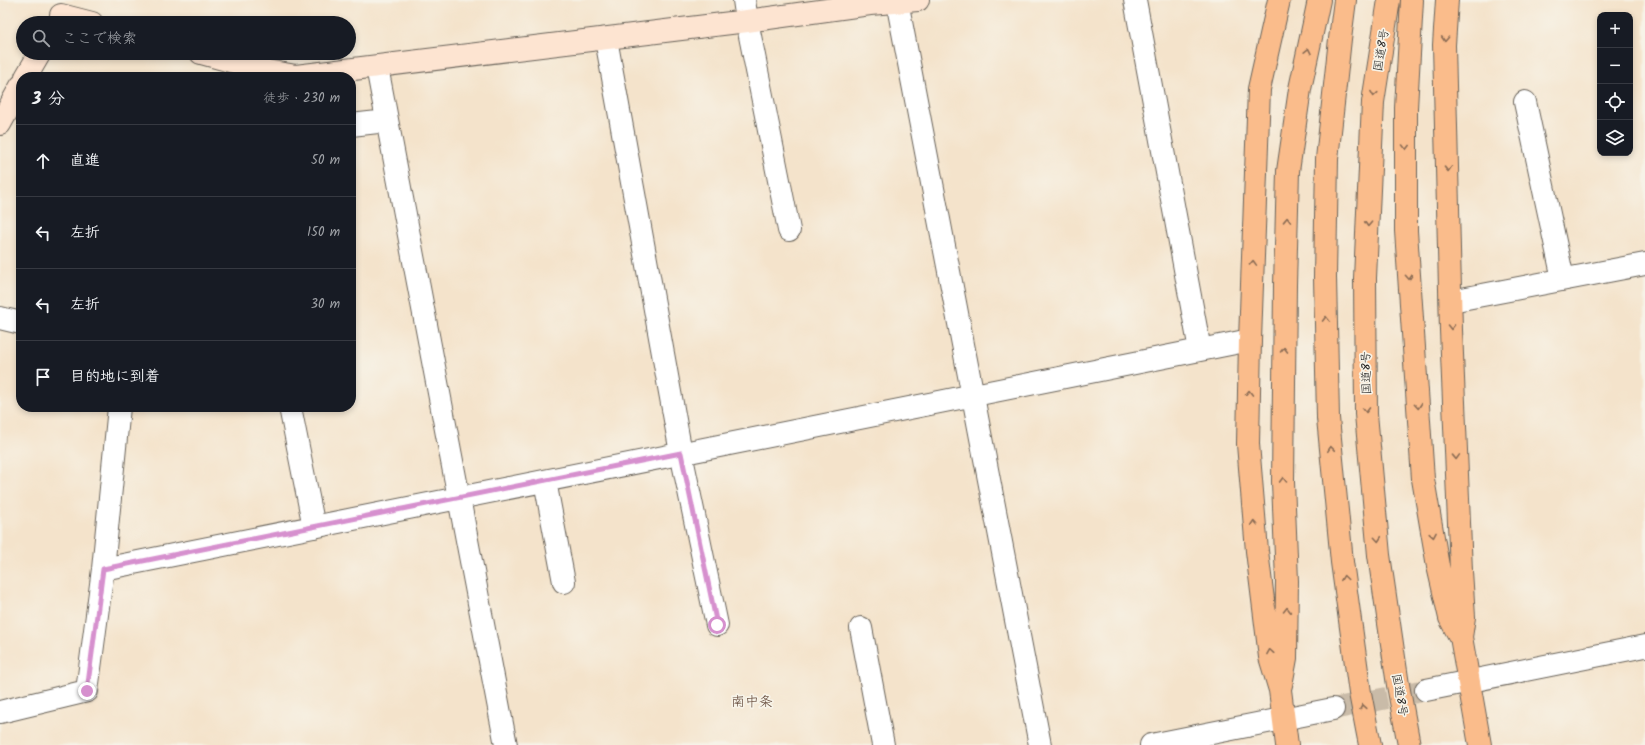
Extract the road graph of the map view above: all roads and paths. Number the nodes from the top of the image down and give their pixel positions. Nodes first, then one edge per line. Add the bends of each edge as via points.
1 (744, 0) edge
2 (1135, 0) edge
3 (1278, 0) edge
4 (1319, 0) edge
5 (1345, 0) edge
6 (1389, 0) edge
7 (1412, 0) edge
8 (1447, 0) edge
9 (908, 1) edge
10 (747, 21) junction
11 (606, 39) junction
12 (36, 60) edge
13 (227, 60) edge
14 (377, 67) junction
15 (29, 72) edge
16 (273, 72) edge
17 (332, 72) edge
18 (16, 94) edge
19 (1525, 102) dead end
20 (2, 116) edge
21 (387, 121) junction
22 (356, 124) edge
23 (789, 230) dead end
24 (1645, 264) edge
25 (1563, 279) junction
26 (1451, 301) junction
27 (0, 318) edge
28 (16, 321) edge
29 (1250, 340) junction
30 (1200, 350) junction
31 (972, 395) junction
32 (119, 412) edge
33 (291, 412) edge
34 (681, 453) junction
35 (545, 481) junction
36 (459, 498) junction
37 (314, 527) junction
38 (103, 569) junction
39 (564, 582) dead end
40 (717, 625) dead end
41 (861, 628) dead end
42 (1460, 637) junction
43 (1645, 647) edge
44 (1469, 680) junction
45 (1280, 690) junction
46 (1426, 690) tunnel mouth
47 (1333, 708) tunnel mouth
48 (0, 712) edge
49 (1283, 718) junction
50 (506, 745) edge
51 (883, 745) edge
52 (1040, 745) edge
53 (1151, 745) edge
54 (1287, 745) edge
55 (1370, 745) edge
56 (1409, 745) edge
57 (1480, 745) edge

1 - 10 street
2 - 30 street
29 -> 3 highway via 1259,89
45 -> 4 highway via 1286,658 1287,588 1283,482 1288,171 1300,89
55 -> 5 highway via 1342,562 1328,418 1324,277 1328,159
6 -> 56 highway, 国道8号 via 1373,102 1365,278 1366,414 1379,555
7 -> 42 highway via 1406,108 1406,231 1423,479 1450,618
8 -> 26 highway via 1444,45
9 - 10 street
9 - 31 street
10 - 11 street
10 - 23 street
11 - 14 street
11 - 34 street
12 - 15 street
13 - 16 street
14 - 17 street
14 - 21 street
18 - 20 street
19 - 25 street
21 - 22 street
21 - 36 street
24 - 25 street
25 - 26 street
26 -> 42 highway via 1464,617
27 - 28 street
29 - 30 street
45 -> 29 highway via 1270,657 1256,543 1248,444
30 - 31 street
31 - 34 street
31 - 52 street
32 - 38 street
33 - 37 street
34 - 35 street
34 - 40 street
35 - 36 street
35 - 39 street
36 - 37 street
36 - 50 street
37 - 38 street
38 - 48 street via 87,691
41 - 51 street
42 - 44 highway
43 - 44 street
44 - 46 street
44 - 57 highway
45 - 49 highway
47 - 49 street
49 - 53 street
49 - 54 highway

